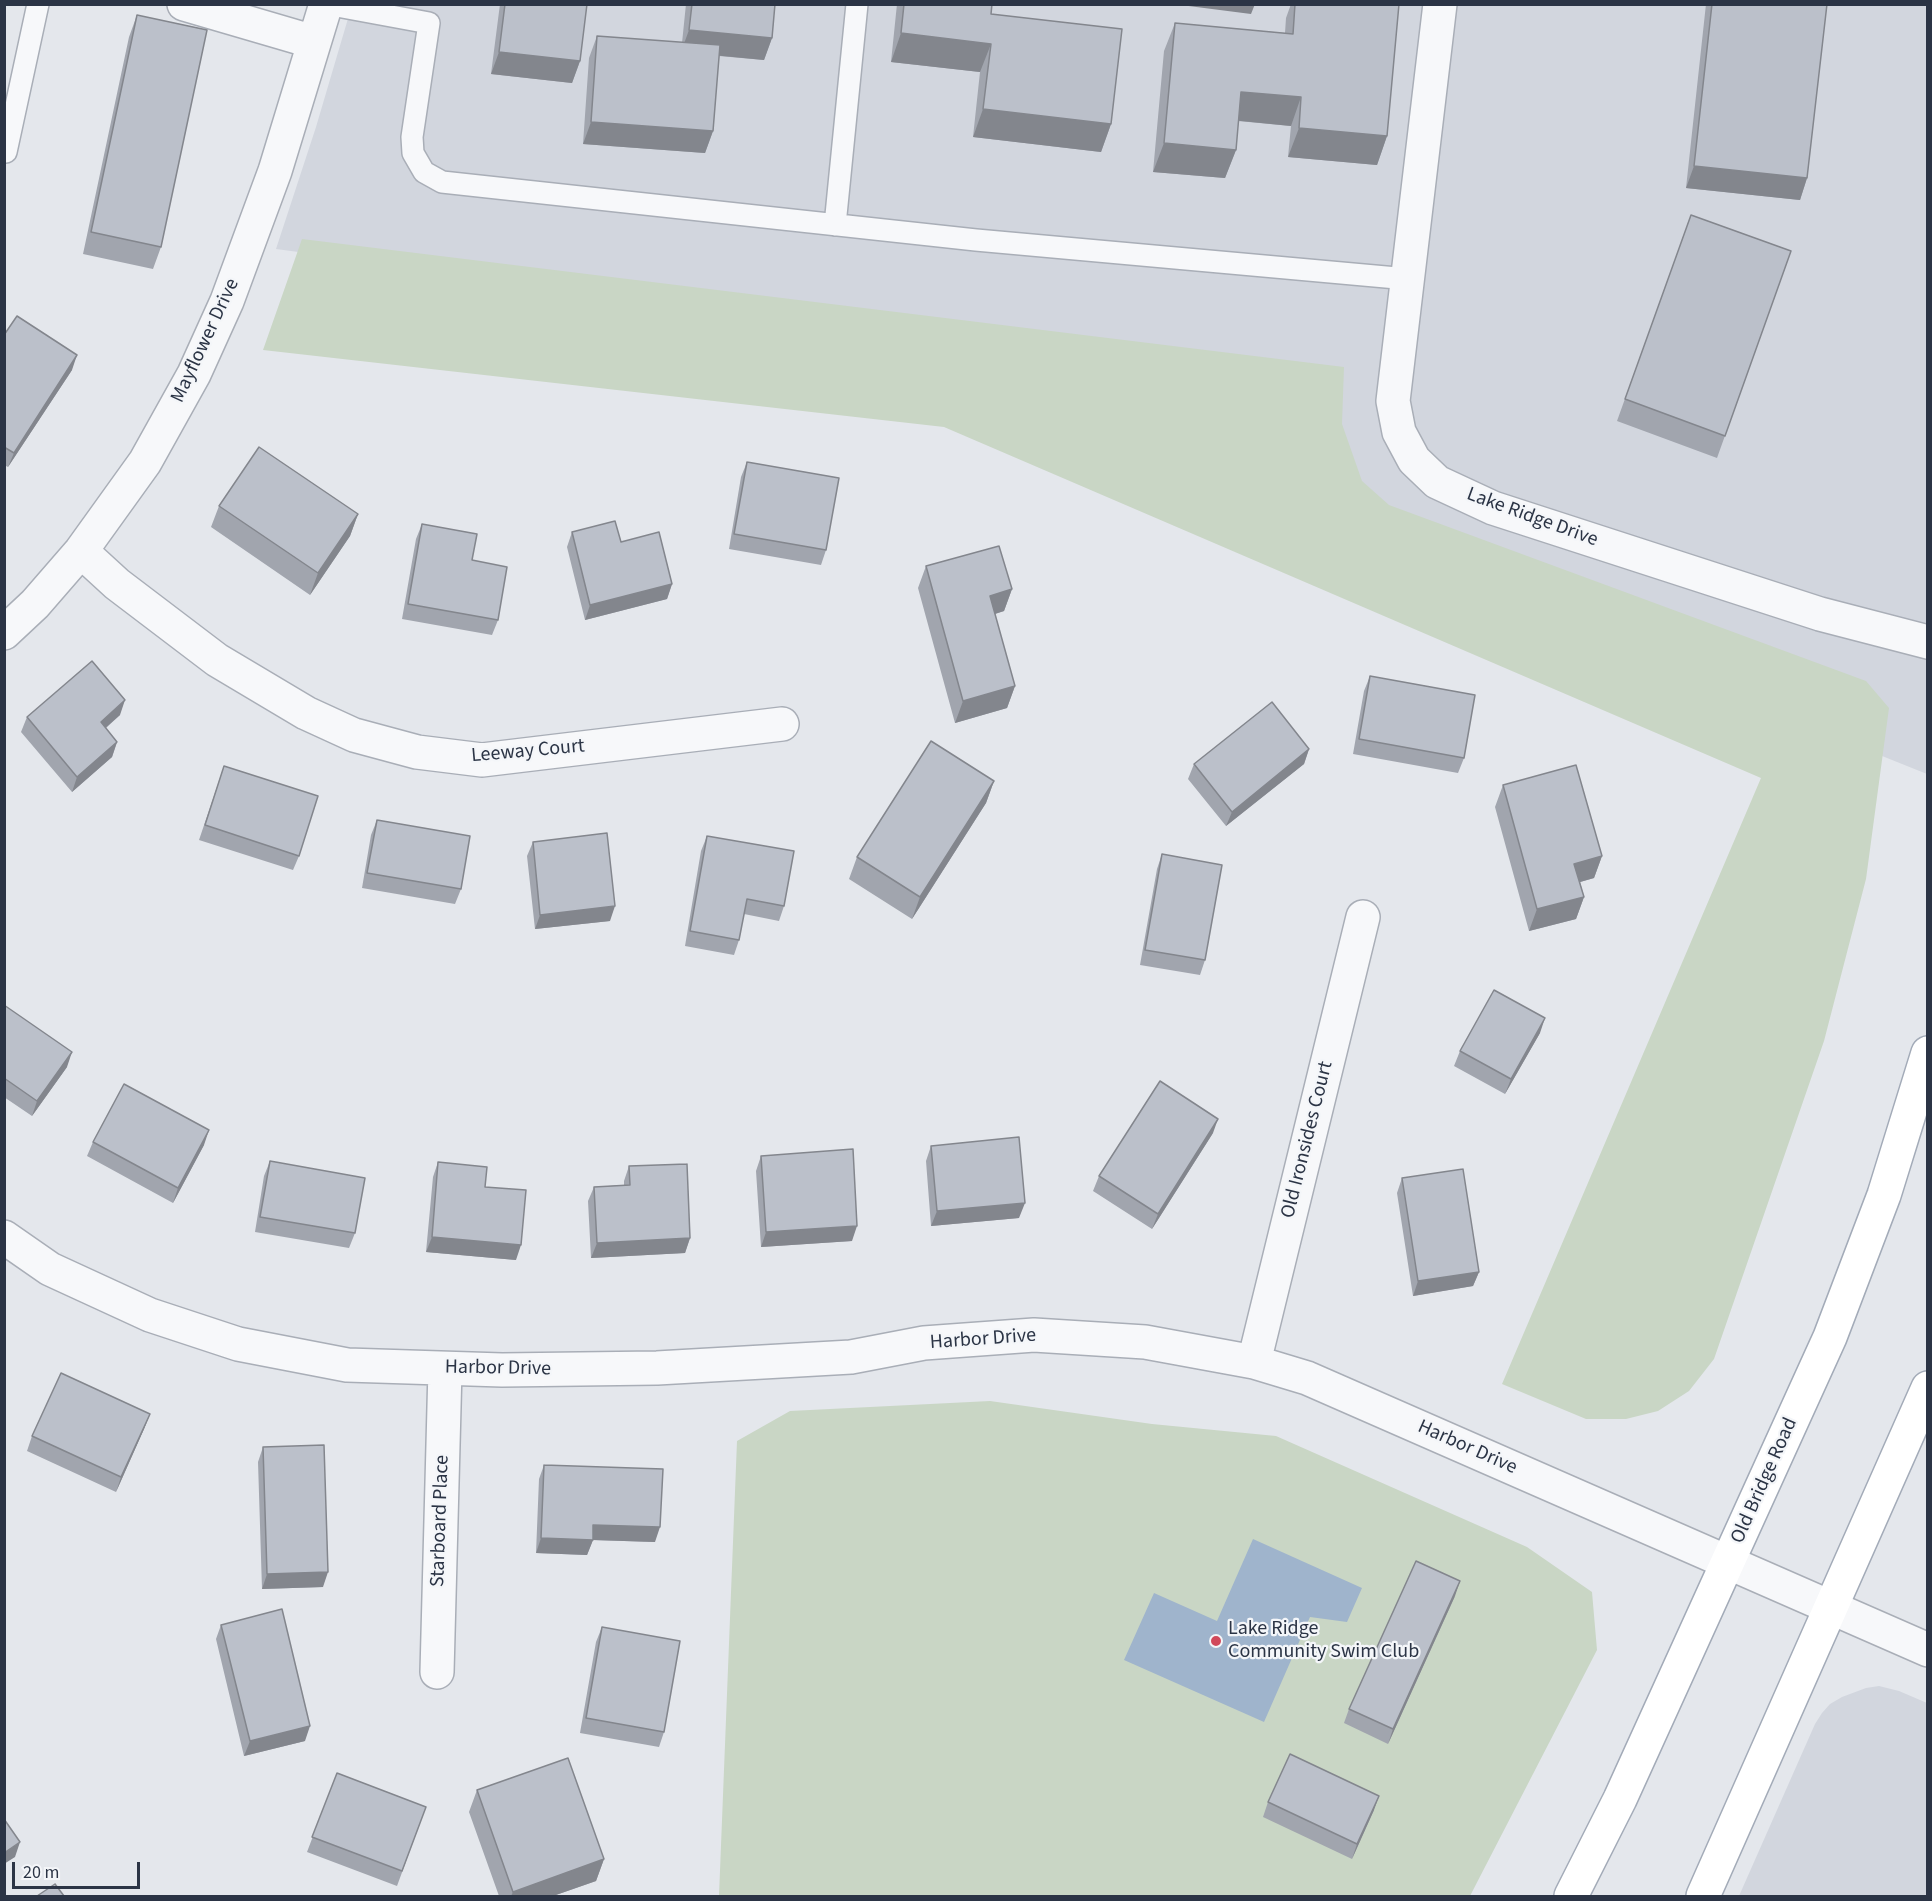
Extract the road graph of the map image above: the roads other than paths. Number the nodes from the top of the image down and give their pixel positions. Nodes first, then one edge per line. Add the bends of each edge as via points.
1 (38, 4) edge
2 (184, 4) edge
3 (326, 4) edge
4 (858, 4) edge
5 (1440, 4) edge
6 (314, 42) junction
7 (6, 152) dead end
8 (835, 225) junction
9 (1408, 279) junction
10 (81, 551) junction
11 (4, 633) edge
12 (1928, 642) edge
13 (782, 724) dead end
14 (1363, 917) dead end
15 (1928, 1053) edge
16 (4, 1237) edge
17 (1254, 1362) junction
18 (445, 1369) junction
19 (1928, 1388) edge
20 (1728, 1563) junction
21 (1832, 1608) junction
22 (1928, 1650) edge
23 (437, 1672) dead end
24 (1571, 1896) edge
25 (1703, 1896) edge

1 - 7 lane
2 - 6 street
3 - 6 street, Mayflower Drive
3 - 8 lane via 429,23 412,145 424,172 442,182
4 - 8 lane
5 - 9 street, Lake Ridge Drive
6 - 10 street, Mayflower Drive via 275,171 227,301 194,374 145,462
8 - 9 lane
9 - 12 street, Lake Ridge Drive via 1393,401 1399,432 1414,460 1437,482 1493,508 1797,607
10 - 11 street, Mayflower Drive
10 - 13 street, Leeway Court via 117,584 217,660 296,707 354,735 417,752 482,759
14 - 17 street, Old Ironsides Court
15 - 20 main road, Old Bridge Road via 1884,1195 1830,1337
16 - 18 street, Harbor Drive via 50,1269 150,1315 238,1344 347,1365
17 - 18 street, Harbor Drive via 1145,1342 1034,1335 924,1343 851,1357 657,1368
17 - 20 street, Harbor Drive via 1307,1378
18 - 23 street, Starboard Place
19 - 21 main road
20 - 21 street, Harbor Drive
20 - 24 main road, Old Bridge Road
21 - 22 street, Harbor Drive
21 - 25 main road

